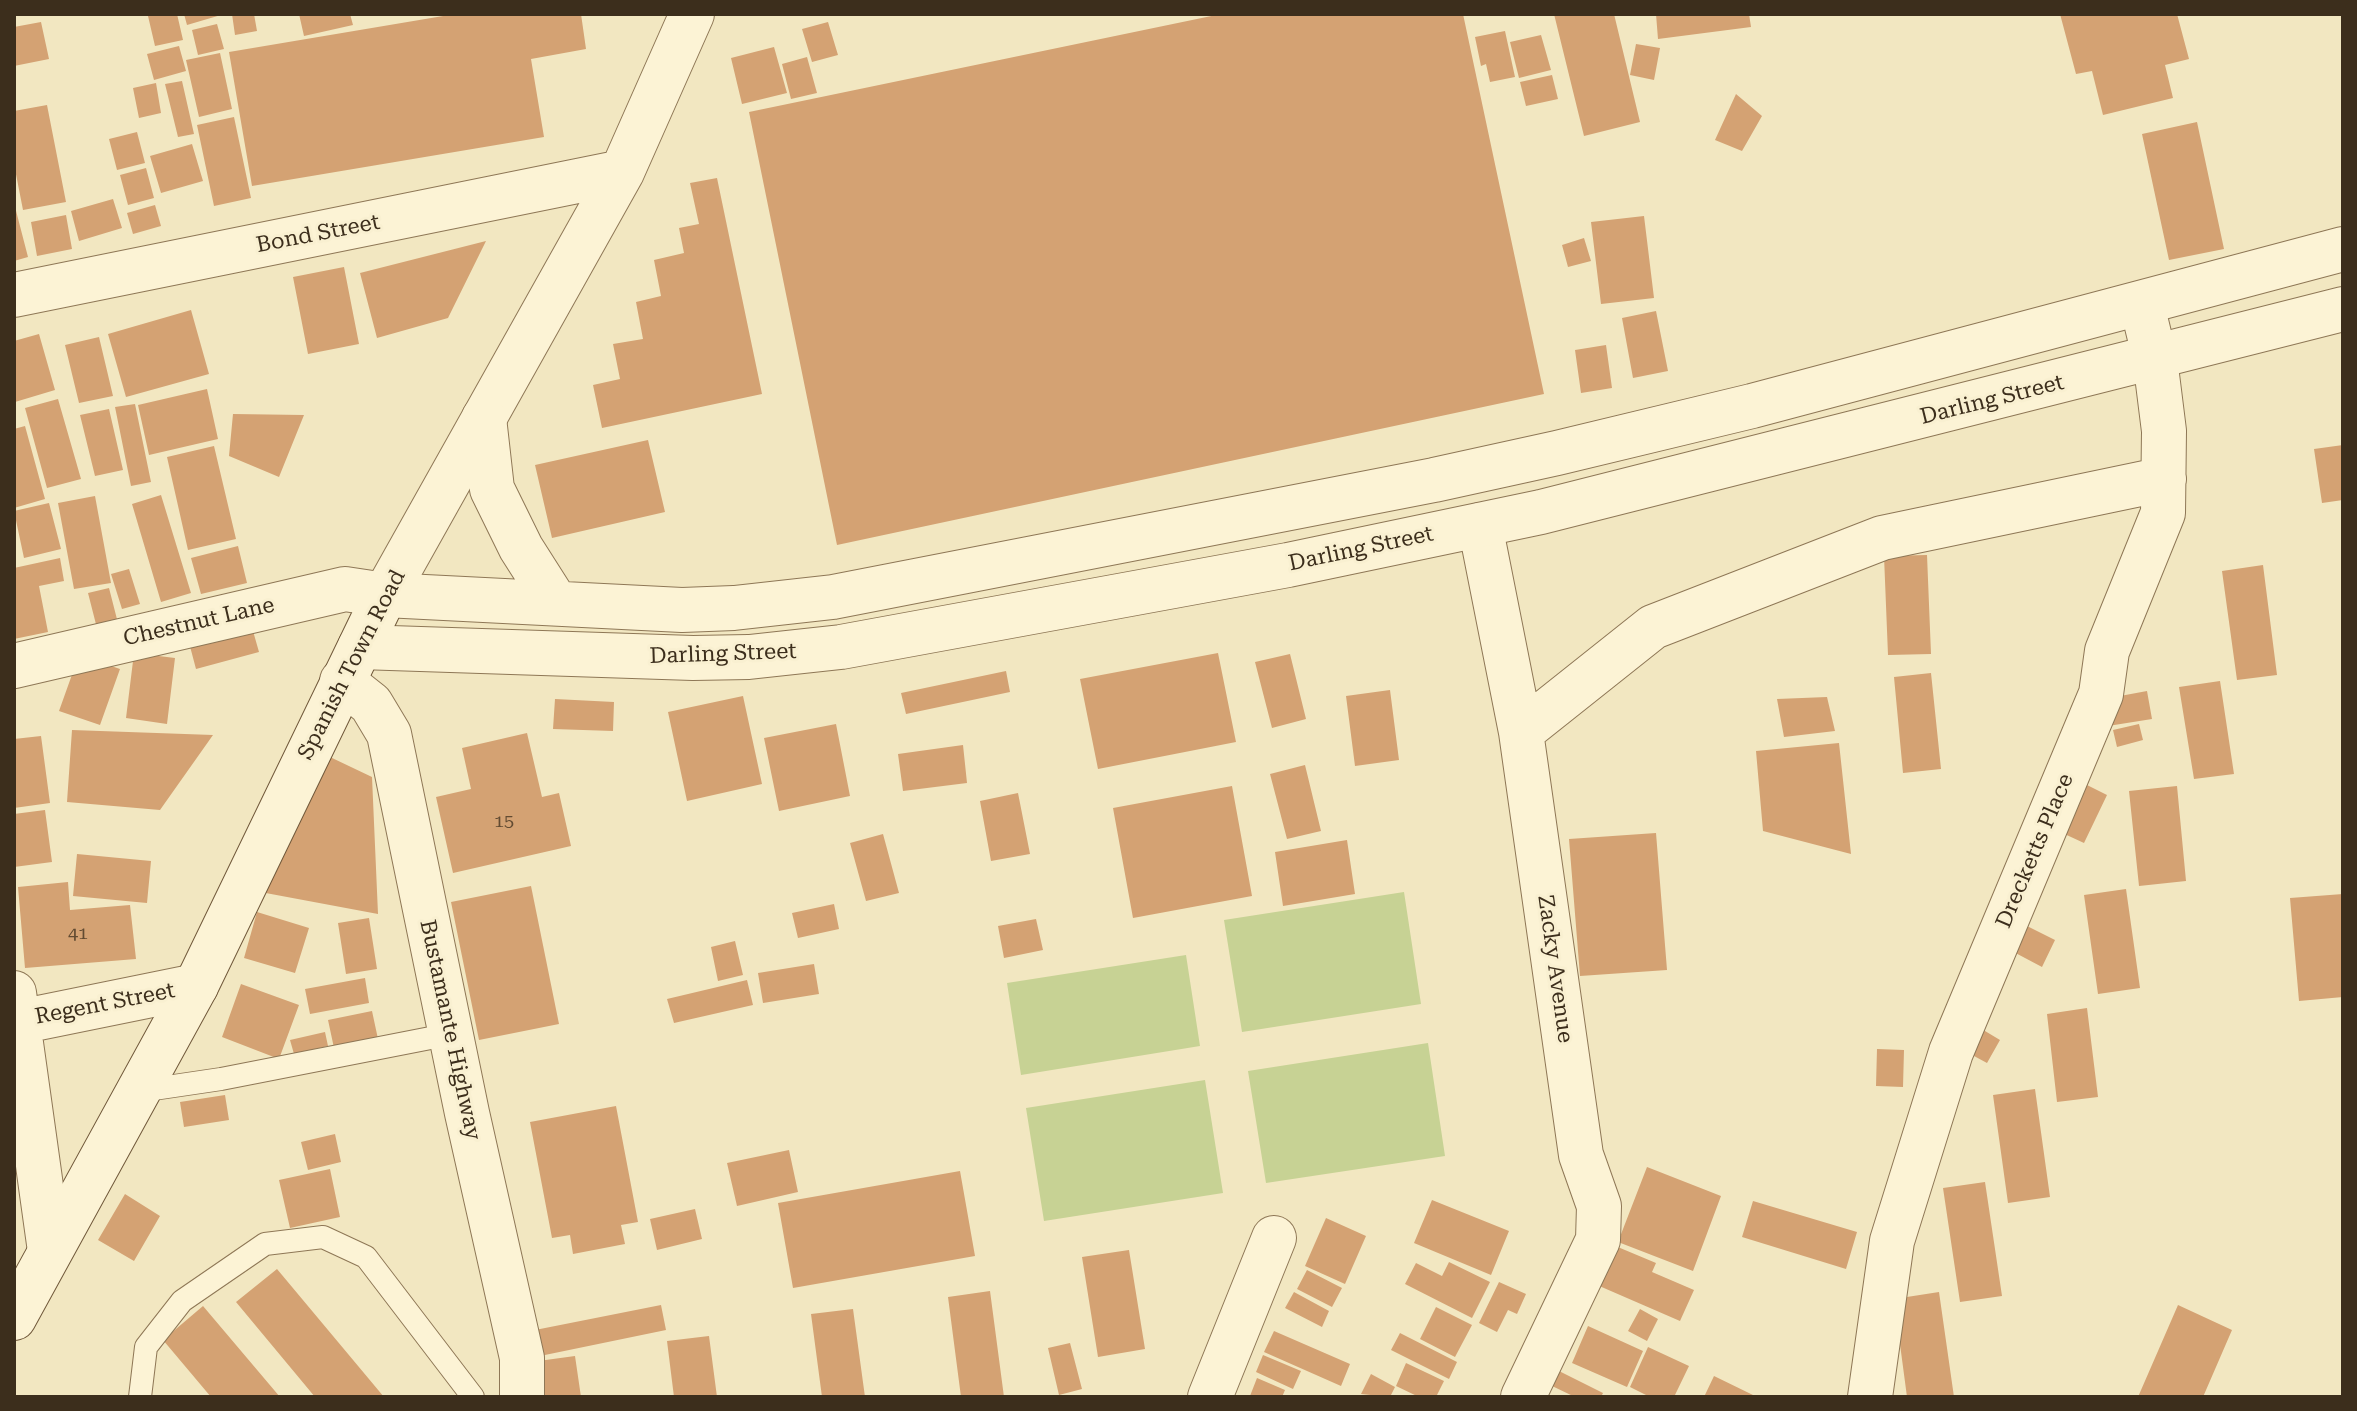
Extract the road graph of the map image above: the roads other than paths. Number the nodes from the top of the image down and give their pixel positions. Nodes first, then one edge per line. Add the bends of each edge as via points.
1 (692, 14) edge
2 (622, 172) junction
3 (2343, 249) edge
4 (14, 295) edge
5 (2142, 305) junction
6 (2343, 309) edge
7 (2155, 359) junction
8 (484, 418) junction
9 (2164, 479) junction
10 (1480, 525) junction
11 (385, 595) junction
12 (556, 603) junction
13 (351, 664) junction
14 (14, 666) edge
15 (1521, 732) junction
16 (196, 986) junction
17 (16, 1012) edge
18 (451, 1034) junction
19 (140, 1091) junction
20 (1274, 1238) dead end
21 (50, 1251) junction
22 (14, 1318) edge
23 (140, 1397) edge
24 (473, 1397) edge
25 (522, 1397) edge
26 (1210, 1397) edge
27 (1523, 1397) edge
28 (1870, 1397) edge

1 - 2 street, Spanish Town Road
2 - 4 street, Bond Street
2 - 8 street, Spanish Town Road
3 - 5 street, Darling Street
5 - 7 street, Drecketts Place
5 - 12 street, Darling Street via 1752,406 1465,473 849,594 721,609
6 - 7 street, Darling Street
7 - 9 street, Drecketts Place
7 - 10 street, Darling Street
8 - 11 street, Spanish Town Road
8 - 12 street via 492,489
9 - 15 street via 1882,538 1653,627
9 - 28 street, Drecketts Place via 2163,513 2107,651 2101,694 1951,1052 1892,1241
10 - 13 street, Darling Street via 872,642 779,654
10 - 15 street, Zacky Avenue
11 - 12 street, Darling Street
11 - 13 street, Spanish Town Road
11 - 14 street, Chestnut Lane via 345,589
13 - 16 street, Spanish Town Road
13 - 18 street, Bustamante Highway via 389,734
15 - 27 street, Zacky Avenue via 1581,1155 1599,1206 1598,1240
16 - 17 street, Regent Street
16 - 19 street, Spanish Town Road
17 - 21 street
18 - 19 lane
18 - 25 street, Bustamante Highway via 522,1358
19 - 21 street, Spanish Town Road
20 - 26 street
21 - 22 street, Spanish Town Road
23 - 24 lane via 146,1347 182,1301 265,1244 323,1237 366,1257

